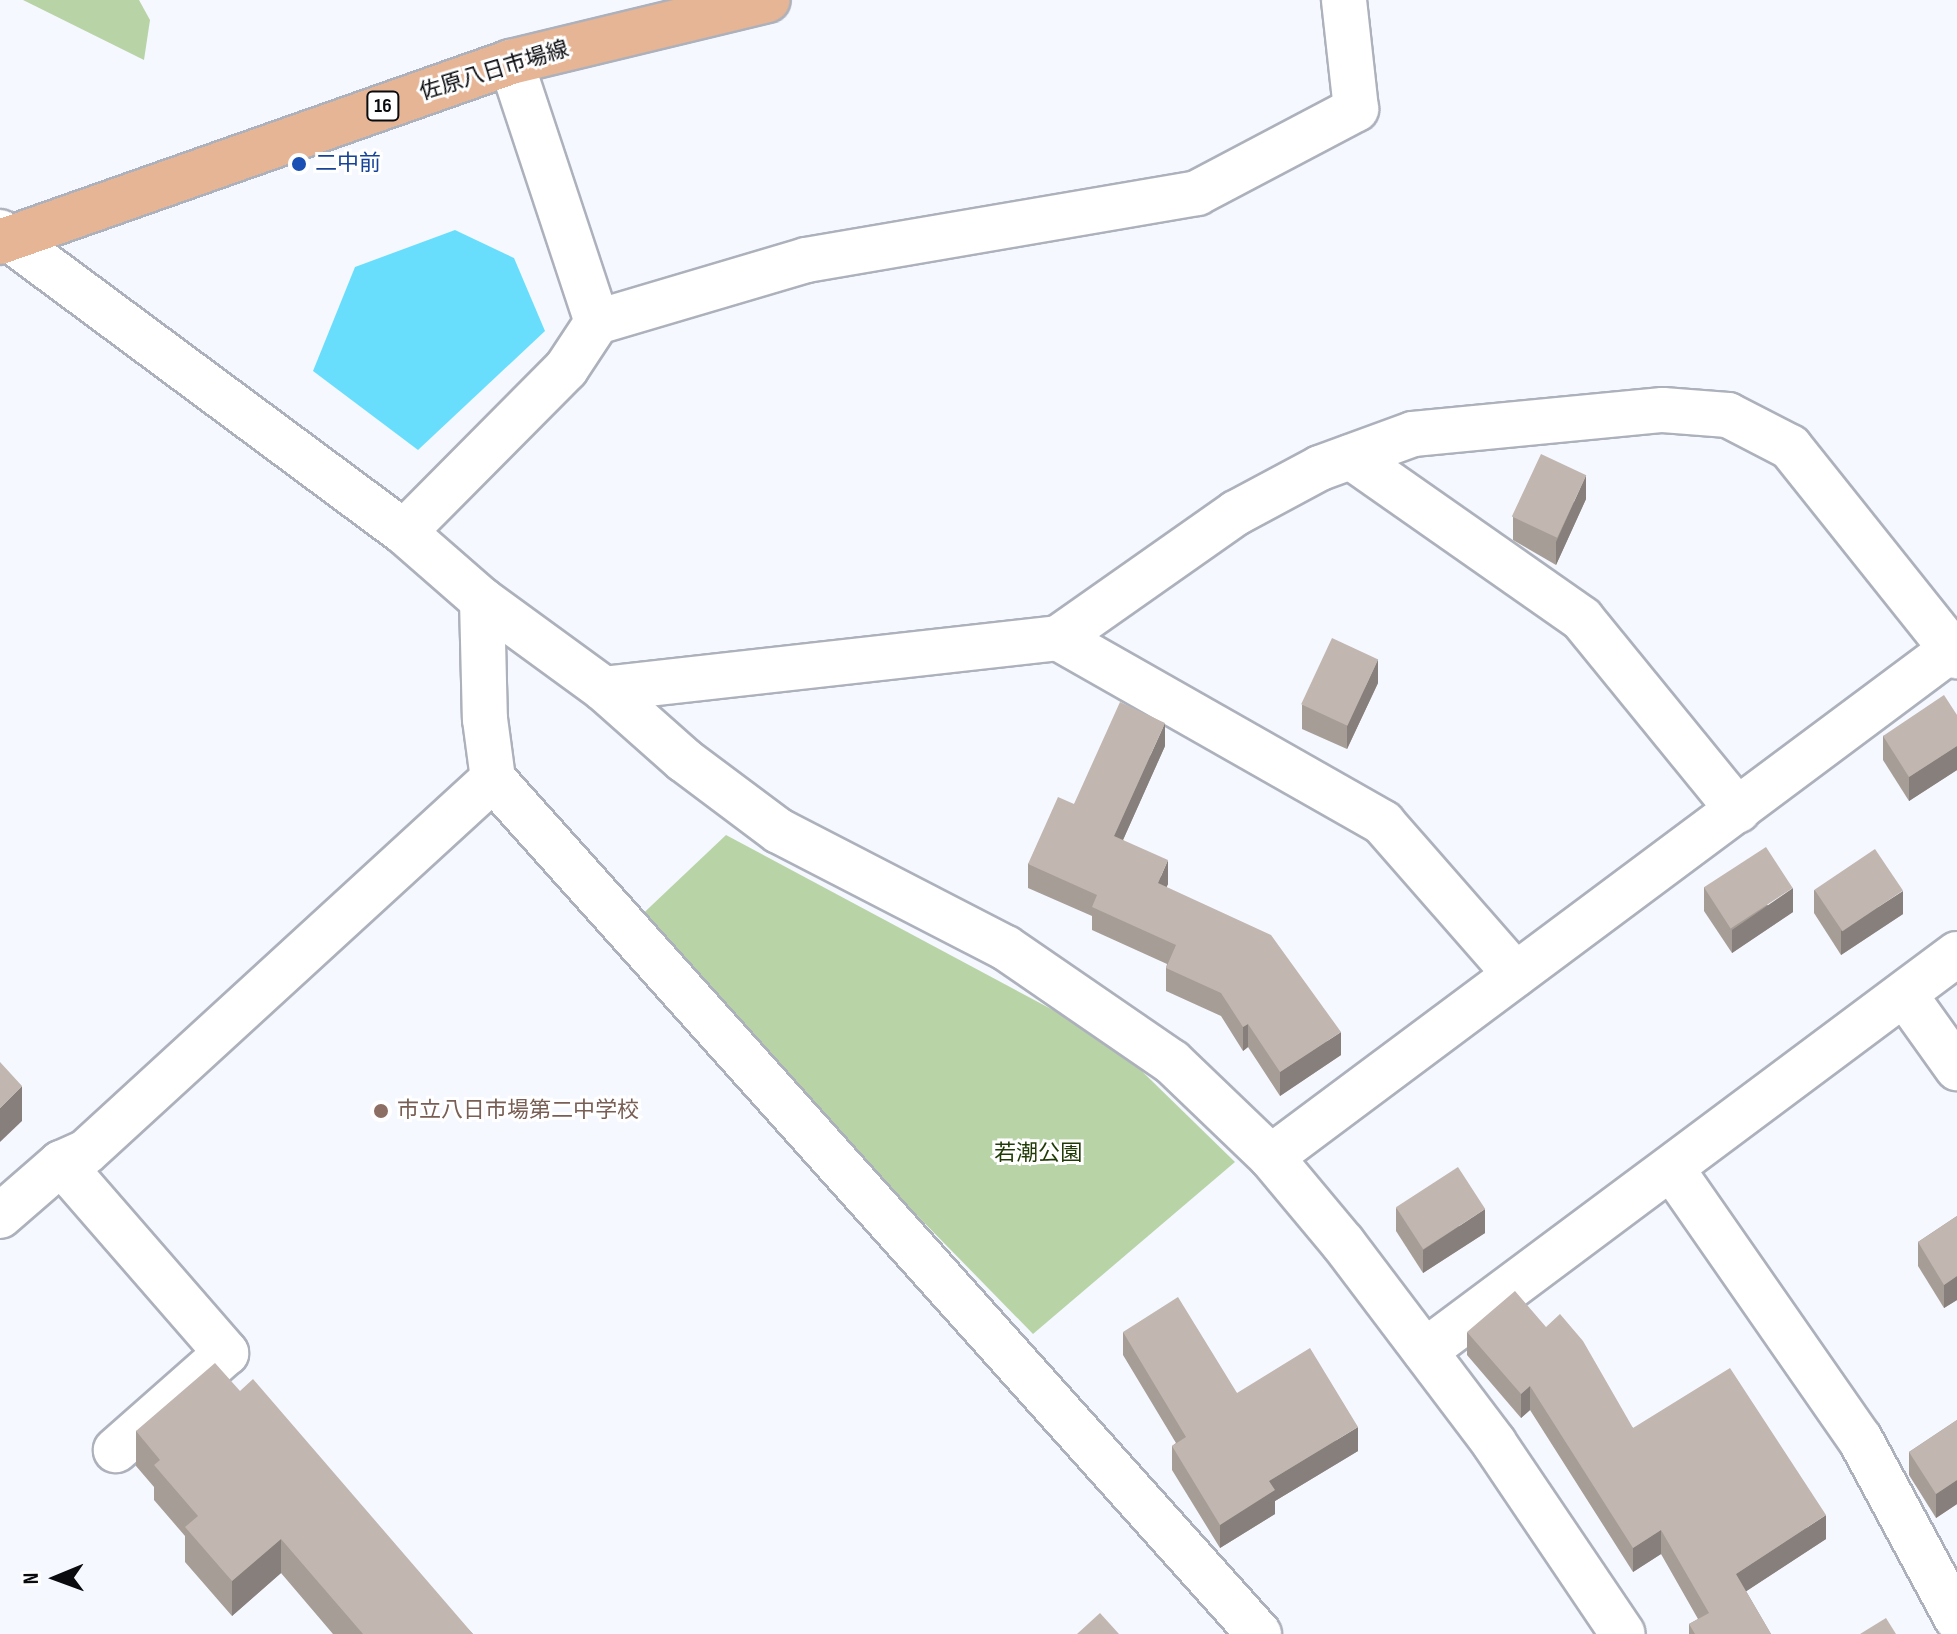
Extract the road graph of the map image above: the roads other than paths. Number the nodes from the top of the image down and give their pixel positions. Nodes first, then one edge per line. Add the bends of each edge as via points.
1 (768, 0) edge
2 (1344, 0) edge
3 (511, 62) junction
4 (2, 238) edge
5 (597, 322) junction
6 (1351, 457) junction
7 (404, 532) junction
8 (482, 600) junction
9 (1058, 638) junction
10 (1954, 652) edge
11 (604, 689) junction
12 (493, 779) junction
13 (1738, 810) junction
14 (1957, 954) edge
15 (1515, 974) junction
16 (1905, 995) junction
17 (1957, 1068) edge
18 (1271, 1157) junction
19 (61, 1163) junction
20 (1672, 1169) junction
21 (0, 1216) edge
22 (1425, 1351) junction
23 (116, 1450) dead end
24 (1957, 1619) edge
25 (1259, 1634) edge
26 (1623, 1634) edge

1 - 3 main road, 佐原八日市場線 / 16
2 - 5 street via 1356,109 1197,193 806,260
3 - 4 main road, 佐原八日市場線 / 16
3 - 5 street
4 - 7 street
5 - 7 street via 566,369
6 - 9 street via 1236,513
6 - 10 street via 1413,434 1564,417 1663,410 1728,415 1790,447
6 - 13 street via 1582,619
7 - 8 street
8 - 11 street
8 - 12 street via 485,719
9 - 11 street
9 - 15 street via 1383,823
10 - 13 street
11 - 18 street via 684,760 779,831 1006,948 1172,1062
12 - 19 street via 86,1152
12 - 25 street
13 - 15 street
14 - 16 street
15 - 18 street
16 - 17 street
16 - 20 street
18 - 22 street
19 - 21 street
19 - 23 street via 226,1353
20 - 22 street
20 - 24 street via 1860,1439
22 - 26 street

